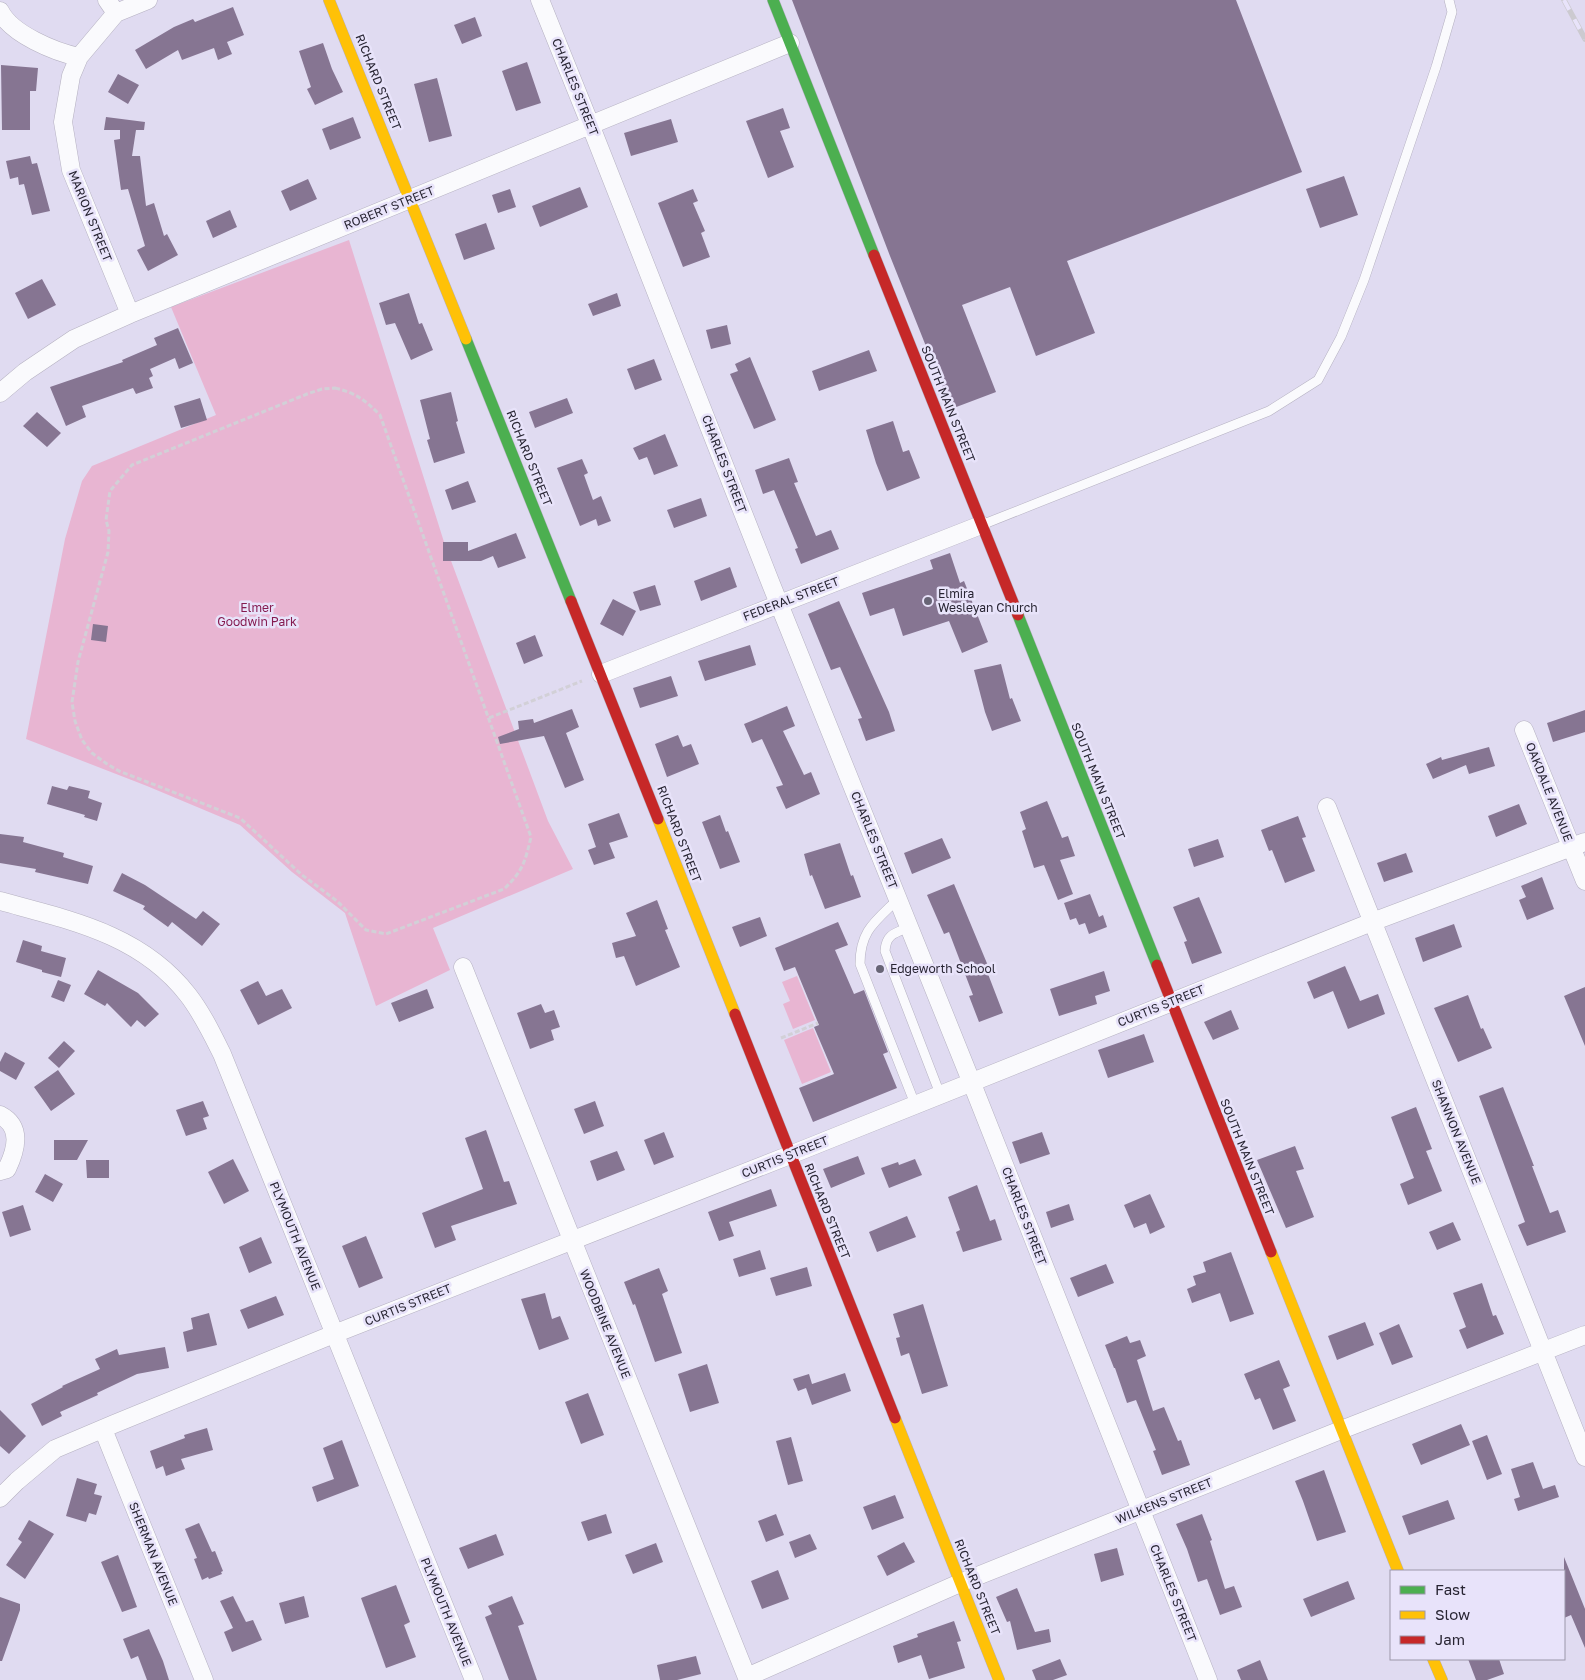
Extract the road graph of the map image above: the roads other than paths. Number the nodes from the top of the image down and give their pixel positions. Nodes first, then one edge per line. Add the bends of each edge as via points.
1 (148, 0) edge
2 (330, 0) edge
3 (540, 0) edge
4 (773, 0) edge
5 (1449, 0) edge
6 (111, 6) edge
7 (0, 11) edge
8 (790, 42) junction
9 (79, 57) junction
10 (590, 124) junction
11 (410, 200) junction
12 (130, 314) junction
13 (0, 393) edge
14 (981, 525) junction
15 (779, 603) junction
16 (601, 674) junction
17 (1524, 730) dead end
18 (1327, 807) dead end
19 (1578, 845) edge
20 (1585, 881) edge
21 (898, 898) junction
22 (0, 901) edge
23 (1372, 922) junction
24 (910, 927) junction
25 (463, 967) dead end
26 (1171, 1002) junction
27 (972, 1081) junction
28 (940, 1094) junction
29 (915, 1104) junction
30 (0, 1115) edge
31 (790, 1155) junction
32 (0, 1172) edge
33 (571, 1241) junction
34 (334, 1334) junction
35 (1585, 1335) edge
36 (1544, 1352) junction
37 (103, 1429) junction
38 (1341, 1430) junction
39 (1585, 1457) edge
40 (0, 1498) edge
41 (1140, 1511) junction
42 (1398, 1570) edge
43 (960, 1583) junction
44 (1433, 1660) edge
45 (747, 1678) edge
46 (204, 1680) edge
47 (474, 1680) edge
48 (999, 1680) edge
49 (1208, 1680) edge
50 (1442, 1680) edge

1 - 6 street, MARION STREET
2 - 11 street, RICHARD STREET
3 - 10 street, CHARLES STREET
4 - 8 street, SOUTH MAIN STREET
5 - 14 lane via 1452,12 1436,67 1364,280 1342,337 1318,380 1269,411
6 - 9 street, MARION STREET
7 - 9 street via 3,18 32,40 62,54
8 - 10 street, ROBERT STREET
8 - 14 street, SOUTH MAIN STREET
9 - 12 street, MARION STREET via 71,76 63,122 71,170
10 - 11 street, ROBERT STREET
10 - 15 street, CHARLES STREET
11 - 12 street, ROBERT STREET
11 - 16 street, RICHARD STREET
12 - 13 street, ROBERT STREET via 74,339
14 - 15 street, FEDERAL STREET
14 - 26 street, SOUTH MAIN STREET
15 - 16 street, FEDERAL STREET
15 - 21 street, CHARLES STREET
16 - 31 street, RICHARD STREET
17 - 19 street, OAKDALE AVENUE
18 - 23 street, SHANNON AVENUE
19 - 20 street, OAKDALE AVENUE
19 - 23 street, CURTIS STREET
21 - 24 street, CHARLES STREET
21 - 29 lane via 864,937 860,964
22 - 34 street, PLYMOUTH AVENUE via 116,937 155,961 187,994 222,1054
23 - 26 street, CURTIS STREET
23 - 36 street, SHANNON AVENUE
24 - 27 street, CHARLES STREET
24 - 28 lane via 891,935 885,942 885,951
25 - 33 street, WOODBINE AVENUE
26 - 27 street, CURTIS STREET
26 - 38 street, SOUTH MAIN STREET
27 - 28 street, CURTIS STREET
27 - 41 street, CHARLES STREET
28 - 29 street, CURTIS STREET
29 - 31 street, CURTIS STREET
30 - 32 street via 7,1119 16,1137 14,1154 7,1169
31 - 33 street, CURTIS STREET
31 - 43 street, RICHARD STREET
33 - 34 street, CURTIS STREET
33 - 45 street, WOODBINE AVENUE
34 - 37 street, CURTIS STREET
34 - 47 street, PLYMOUTH AVENUE
35 - 36 street, WILKENS STREET
36 - 38 street, WILKENS STREET
36 - 39 street, SHANNON AVENUE
37 - 40 street, CURTIS STREET via 55,1449
37 - 46 street, SHERMAN AVENUE
38 - 41 street, WILKENS STREET
38 - 42 street, SOUTH MAIN STREET
41 - 43 street, WILKENS STREET
41 - 49 street, CHARLES STREET
43 - 45 street, WILKENS STREET
43 - 48 street, RICHARD STREET
44 - 50 street

